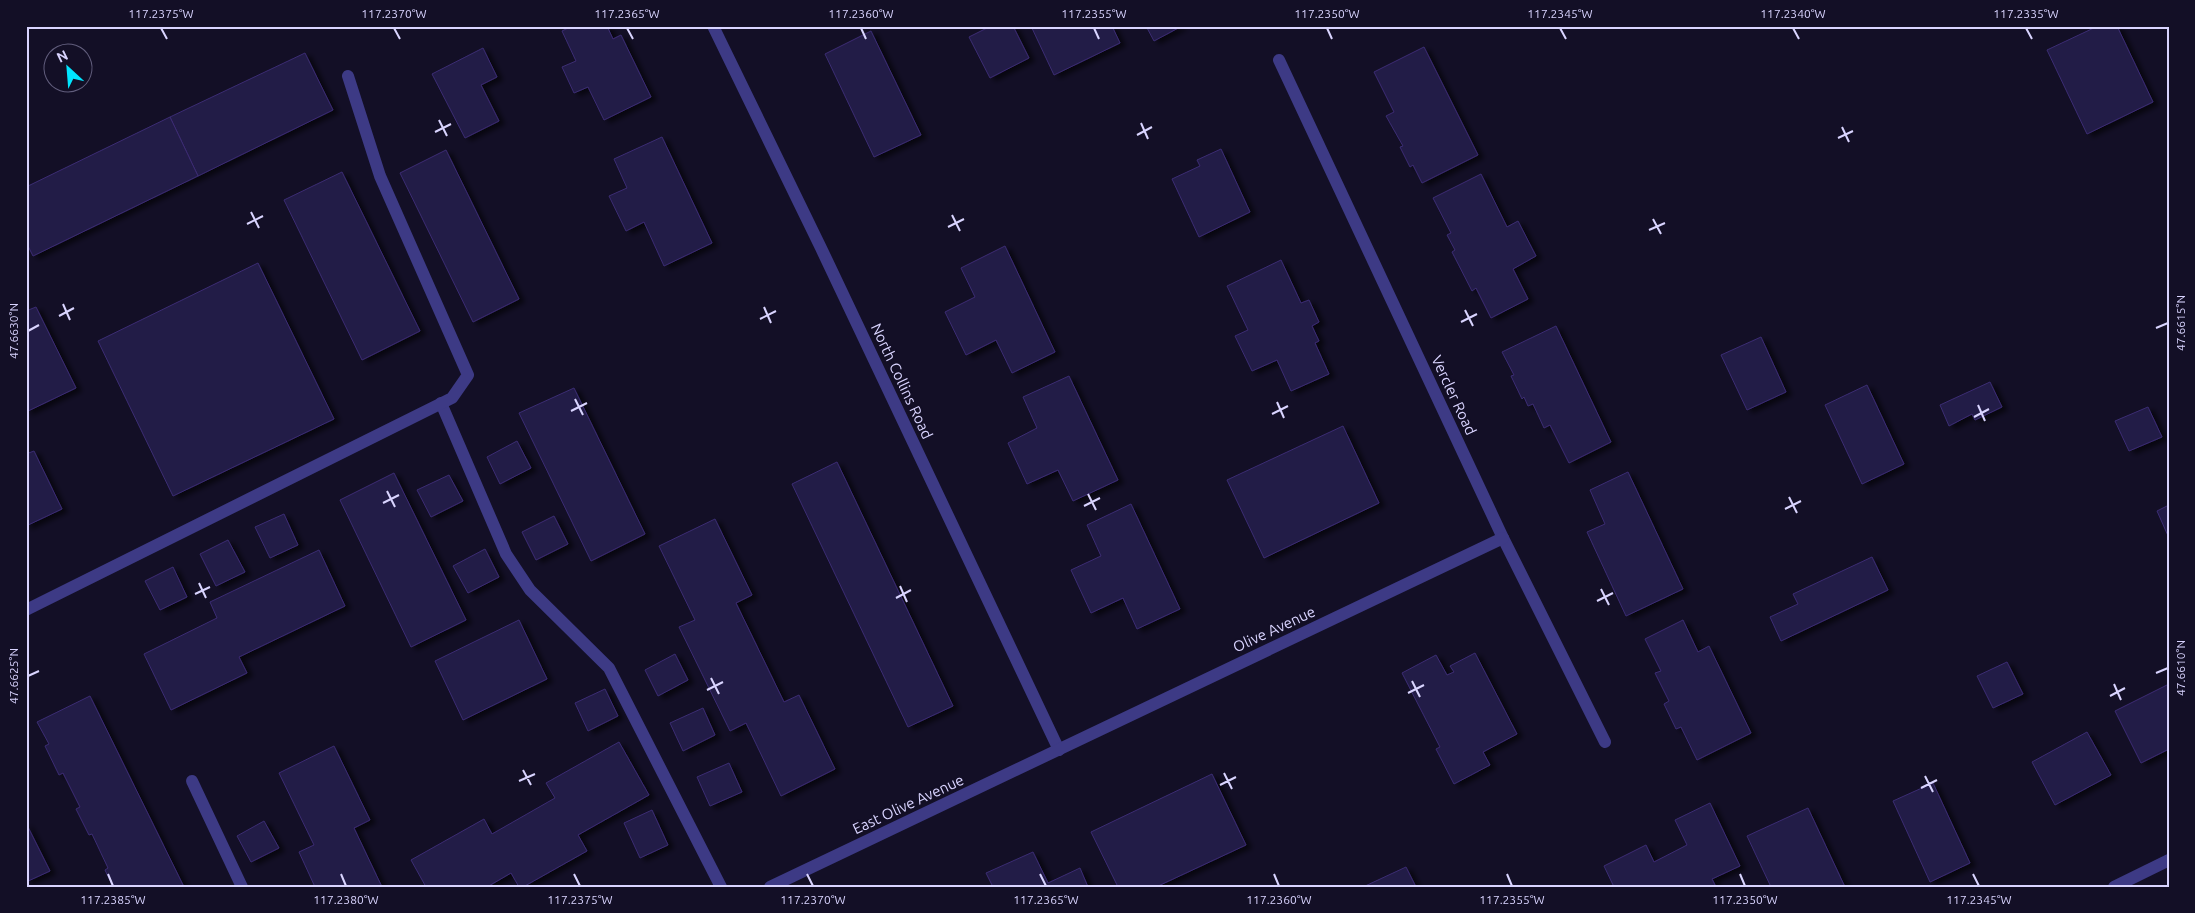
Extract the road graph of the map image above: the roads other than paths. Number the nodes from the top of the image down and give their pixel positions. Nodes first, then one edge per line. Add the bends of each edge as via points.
1 (713, 26) edge
2 (1279, 60) dead end
3 (348, 76) dead end
4 (440, 404) junction
5 (1503, 538) junction
6 (26, 610) edge
7 (1605, 742) dead end
8 (1059, 750) junction
9 (192, 781) dead end
10 (2169, 860) edge
11 (242, 887) edge
12 (721, 887) edge
13 (770, 887) edge
14 (2114, 887) edge

1 - 8 street, North Collins Road
2 - 5 street, Vercler Road
3 - 4 street via 380,176 468,375 452,398
4 - 6 street
4 - 12 street via 506,554 530,590 609,668
5 - 7 street, Vercler Road
5 - 8 street, Olive Avenue
8 - 13 street, East Olive Avenue
9 - 11 street
10 - 14 street

